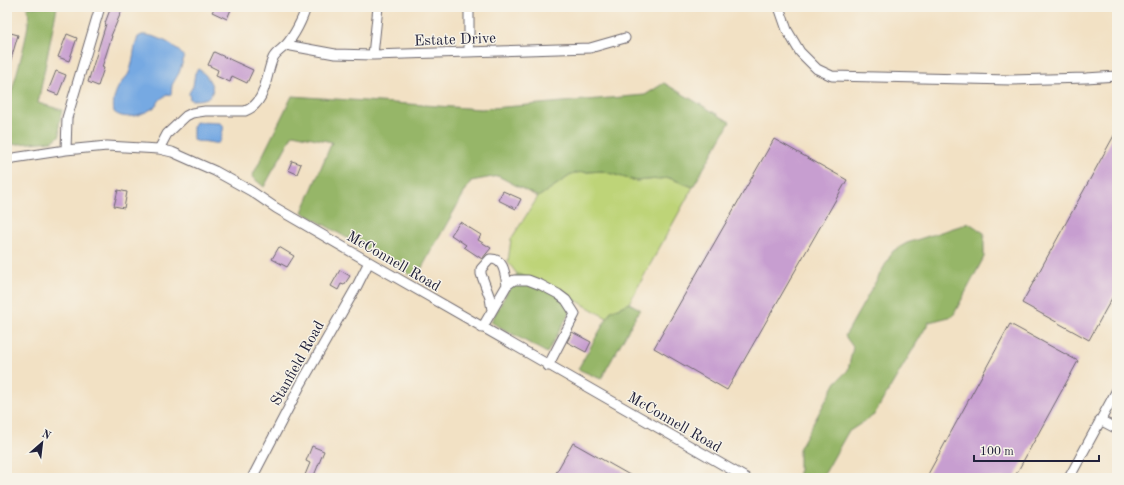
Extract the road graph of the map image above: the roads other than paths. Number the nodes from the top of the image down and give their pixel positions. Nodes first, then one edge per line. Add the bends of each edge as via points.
1 (100, 7) edge
2 (306, 7) edge
3 (378, 7) edge
4 (469, 7) edge
5 (779, 7) edge
6 (625, 38) dead end
7 (286, 45) junction
8 (469, 52) junction
9 (373, 55) junction
10 (1117, 76) edge
11 (159, 149) junction
12 (66, 150) junction
13 (7, 159) edge
14 (369, 262) junction
15 (507, 285) junction
16 (492, 310) junction
17 (482, 328) junction
18 (548, 366) junction
19 (1117, 390) edge
20 (1100, 420) junction
21 (1117, 429) edge
22 (252, 478) edge
23 (746, 478) edge
24 (1069, 478) edge

1 - 12 street via 67,118
2 - 7 street via 300,24
3 - 9 street
4 - 8 street
5 - 10 street via 786,30 800,52 817,68 832,76 1010,80
6 - 8 street, Estate Drive via 590,48
7 - 9 street, Estate Drive via 335,54
7 - 11 street via 273,58 263,94 251,109 192,113 167,134
8 - 9 street, Estate Drive
11 - 12 street, McConnell Road via 107,146
11 - 14 street, McConnell Road via 215,171
12 - 13 street, McConnell Road
14 - 17 street, McConnell Road
14 - 22 street, Stanfield Road
15 - 16 street
15 - 16 street via 500,262 490,259 481,269 481,274
15 - 18 street via 514,280 528,280 541,285 566,300 575,314
16 - 17 street
17 - 18 street, McConnell Road
18 - 23 street, McConnell Road
19 - 20 street
20 - 21 street
20 - 24 street

